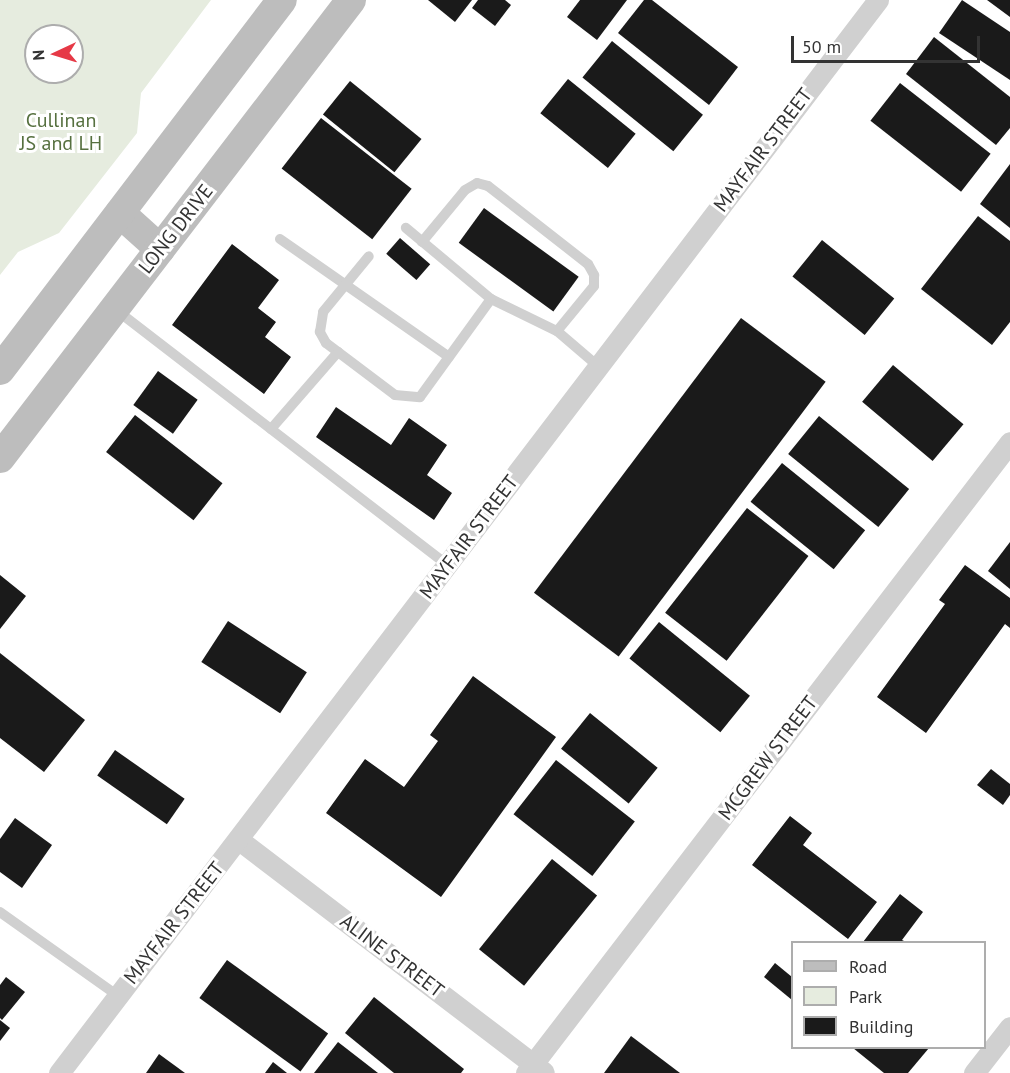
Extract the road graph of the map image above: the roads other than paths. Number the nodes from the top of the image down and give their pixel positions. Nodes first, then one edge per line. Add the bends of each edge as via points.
1 (282, 0) edge
2 (351, 0) edge
3 (878, 0) edge
4 (120, 213) junction
5 (406, 228) dead end
6 (280, 239) dead end
7 (422, 242) junction
8 (160, 249) junction
9 (369, 256) dead end
10 (344, 286) junction
11 (491, 299) junction
12 (115, 308) junction
13 (557, 331) junction
14 (338, 352) junction
15 (449, 357) junction
16 (599, 367) junction
17 (0, 370) edge
18 (271, 429) junction
19 (1010, 442) edge
20 (0, 458) edge
21 (448, 565) junction
22 (239, 840) junction
23 (0, 912) edge
24 (118, 996) junction
25 (1010, 1027) edge
26 (535, 1070) edge
27 (59, 1073) edge
28 (974, 1073) edge

1 - 4 main road
2 - 8 main road, LONG DRIVE
3 - 16 street, MAYFAIR STREET
4 - 8 main road
4 - 17 main road
5 - 7 lane
6 - 10 lane
7 - 11 lane
7 - 13 lane via 465,190 477,183 488,186 588,264 594,275 594,286
8 - 12 main road, LONG DRIVE
9 - 10 lane
10 - 14 lane via 323,312 320,332
10 - 15 lane
11 - 13 lane
11 - 15 lane
12 - 18 lane
12 - 20 main road, LONG DRIVE
13 - 16 lane
14 - 15 lane via 395,394 420,397
14 - 18 lane
16 - 21 street, MAYFAIR STREET
18 - 21 lane
19 - 26 street, MCGREW STREET
21 - 22 street, MAYFAIR STREET
22 - 24 street, MAYFAIR STREET
22 - 26 street, ALINE STREET
23 - 24 lane
24 - 27 street, MAYFAIR STREET
25 - 28 street

